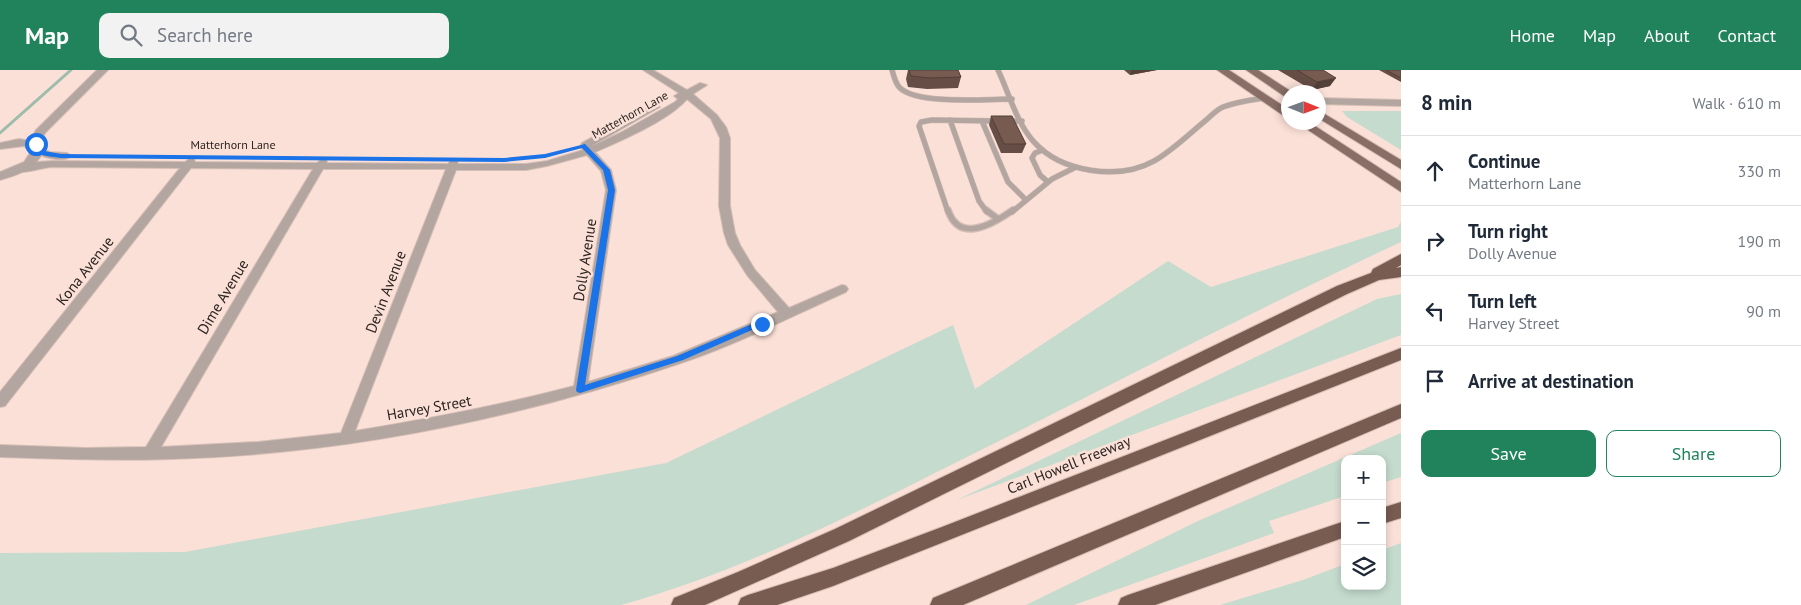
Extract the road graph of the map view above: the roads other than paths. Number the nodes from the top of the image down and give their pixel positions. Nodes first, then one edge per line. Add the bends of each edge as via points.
1 (103, 70) edge
2 (647, 70) edge
3 (892, 70) edge
4 (998, 70) edge
5 (1222, 70) edge
6 (1251, 70) edge
7 (703, 86) dead end
8 (1281, 89) edge
9 (685, 95) junction
10 (1264, 98) junction
11 (1012, 99) junction
12 (70, 100) junction
13 (1401, 103) edge
14 (1326, 108) edge
15 (1281, 109) edge
16 (1326, 112) edge
17 (950, 120) junction
18 (982, 120) junction
19 (1022, 121) junction
20 (1313, 130) edge
21 (0, 146) edge
22 (37, 149) junction
23 (587, 149) junction
24 (1043, 150) junction
25 (191, 161) junction
26 (322, 163) junction
27 (453, 164) junction
28 (1401, 165) edge
29 (1076, 167) junction
30 (7, 174) edge
31 (1048, 182) junction
32 (1401, 188) edge
33 (1026, 200) junction
34 (998, 219) junction
35 (1401, 259) edge
36 (1401, 272) edge
37 (1368, 278) junction
38 (842, 289) dead end
39 (786, 313) junction
40 (1401, 354) edge
41 (580, 390) junction
42 (0, 402) edge
43 (1401, 411) edge
44 (346, 437) junction
45 (0, 451) edge
46 (150, 453) junction
47 (1401, 510) edge
48 (1386, 515) edge
49 (1341, 530) edge
50 (681, 605) edge
51 (748, 605) edge
52 (940, 605) edge
53 (1128, 605) edge

1 - 12 street
2 - 9 street
3 - 11 lane via 897,84 914,95
4 - 11 lane
5 - 10 main road
6 - 8 main road
7 - 9 street, Matterhorn Lane
9 - 23 street, Matterhorn Lane via 674,106
9 - 39 street via 710,112 722,127 725,138 726,217 730,236 746,266
10 - 15 main road
10 - 29 lane via 1221,108 1145,167 1121,172
11 - 19 lane
12 - 21 street via 22,136
12 - 22 street via 40,132 36,140
13 - 14 street
16 - 28 main road
17 - 18 lane
17 - 34 lane via 979,201
17 - 34 lane via 926,121 919,126 951,220 966,229 987,227
18 - 19 lane
18 - 33 lane via 1008,182
19 - 24 lane via 1034,143
20 - 32 main road
21 - 22 street via 22,143
22 - 25 street, Matterhorn Lane via 54,156
22 - 30 street via 31,162
23 - 27 street, Matterhorn Lane via 560,162 532,166
23 - 41 street, Dolly Avenue via 606,170 611,190
24 - 29 lane
24 - 31 lane via 1032,158 1040,175
25 - 26 street, Matterhorn Lane
25 - 30 street, Matterhorn Lane via 45,164
25 - 42 street, Kona Avenue
26 - 27 street, Matterhorn Lane
26 - 46 street, Dime Avenue
27 - 44 street, Devin Avenue
29 - 31 lane
31 - 33 lane
33 - 34 lane
35 - 37 highway
36 - 37 highway
37 - 50 highway via 842,535
38 - 39 street, Harvey Street
39 - 41 street, Harvey Street via 680,358
40 - 51 highway, Carl Howell Freeway via 946,534
41 - 44 street, Harvey Street via 454,421
43 - 52 highway
44 - 46 street, Harvey Street
45 - 46 street, Harvey Street
47 - 48 highway
49 - 53 highway

